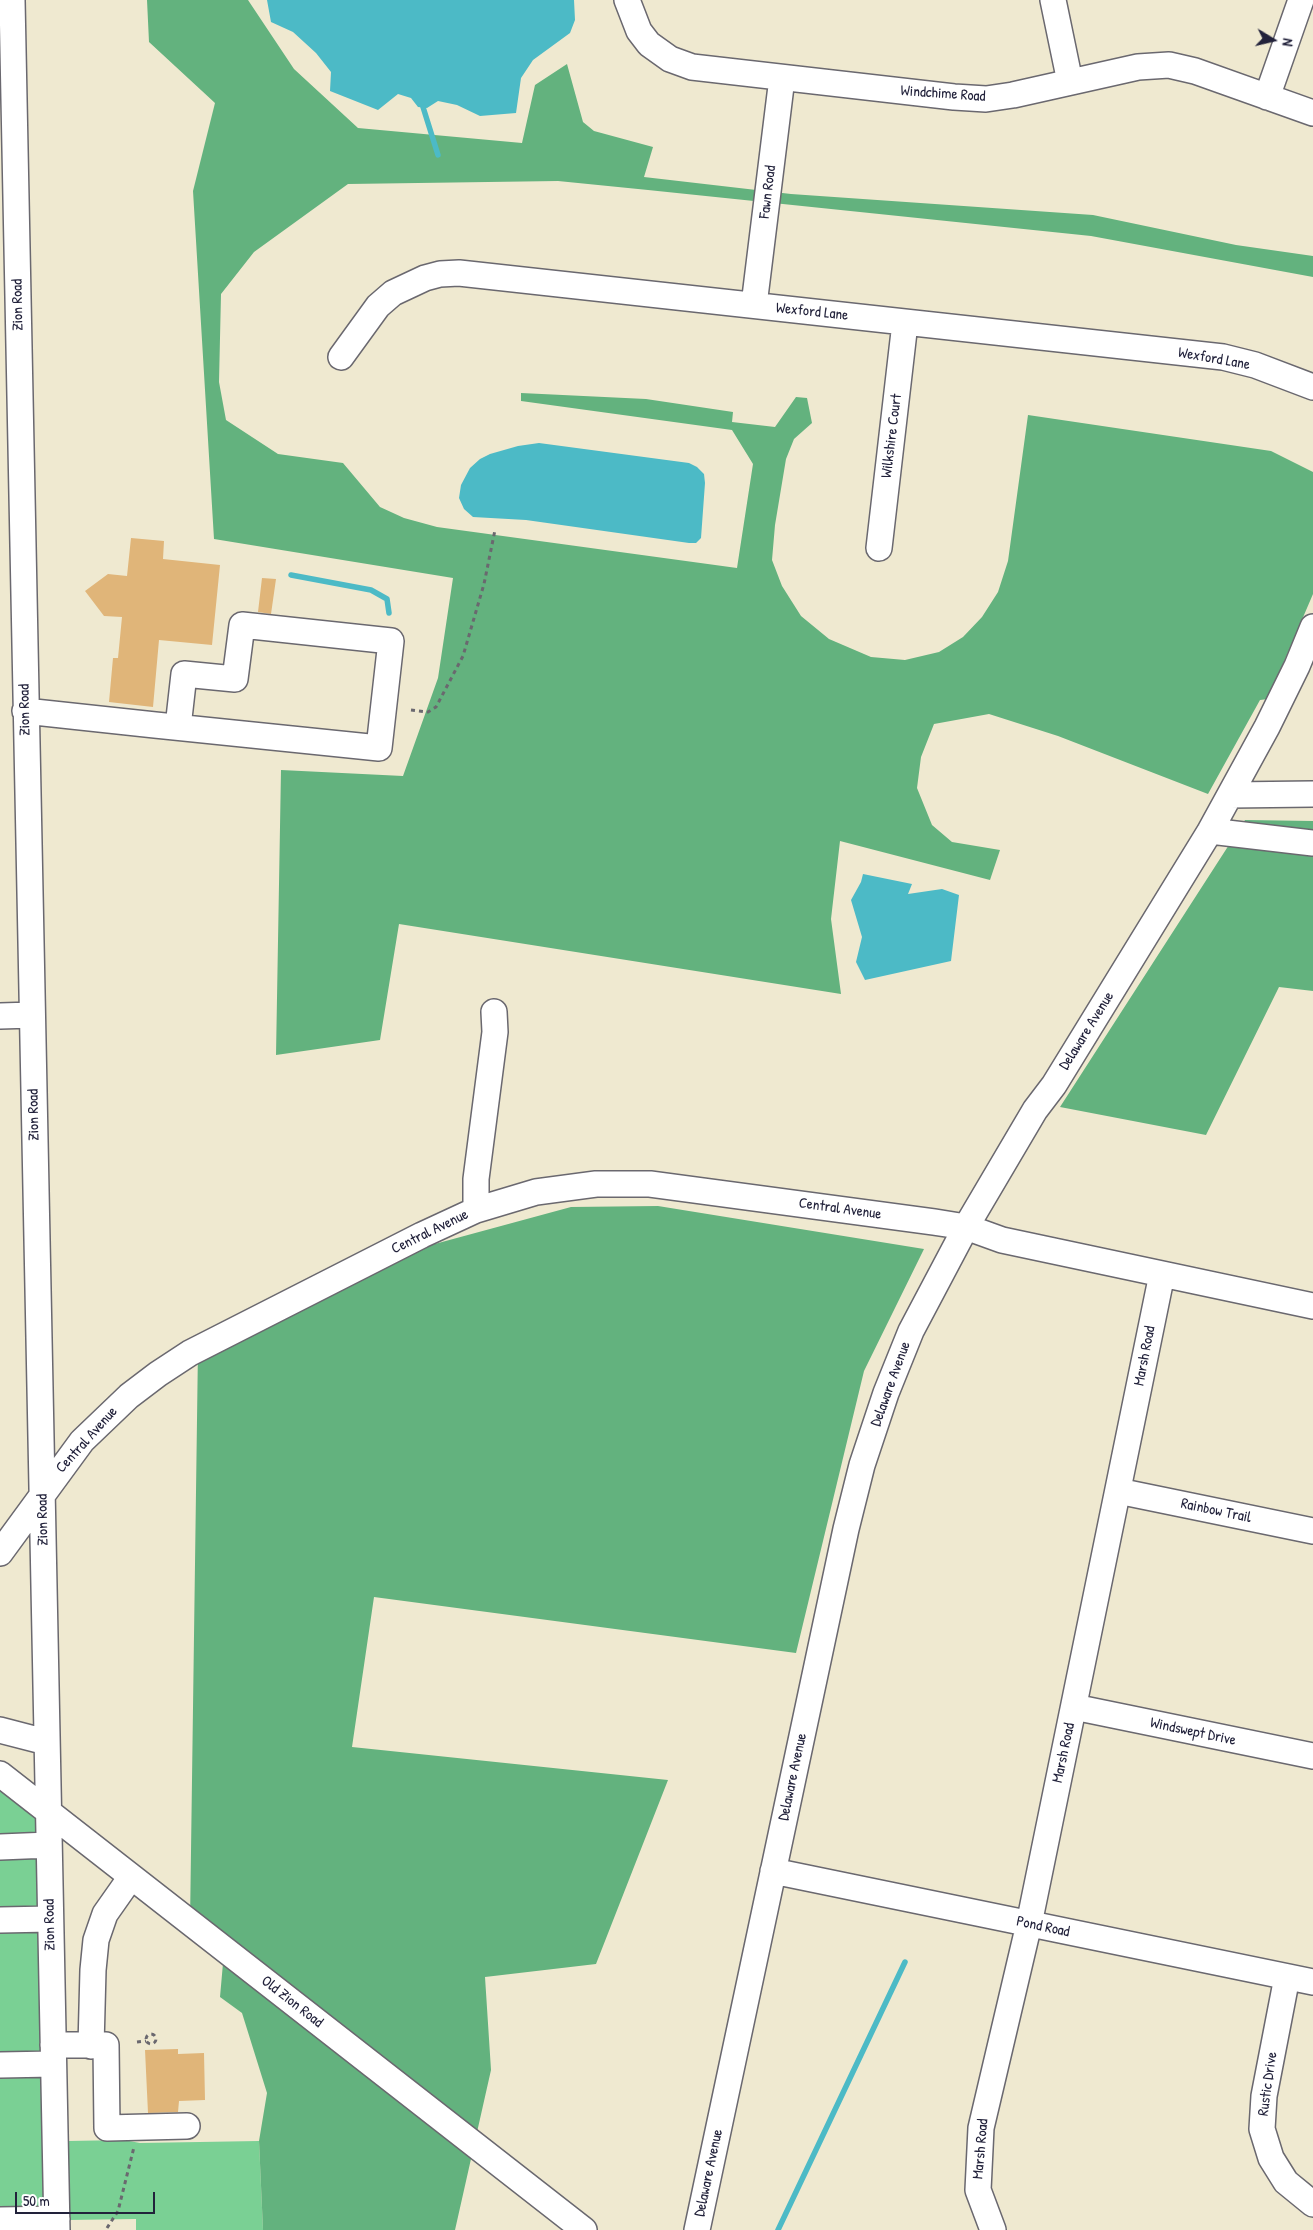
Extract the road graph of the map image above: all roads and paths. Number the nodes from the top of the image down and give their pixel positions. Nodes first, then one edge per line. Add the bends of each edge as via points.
1 (12, 0) edge
2 (627, 0) edge
3 (1053, 0) edge
4 (1300, 0) edge
5 (782, 78) junction
6 (1070, 82) junction
7 (1267, 97) junction
8 (1313, 113) edge
9 (8, 243) edge
10 (9, 302) edge
11 (754, 305) junction
12 (905, 322) junction
13 (341, 357) dead end
14 (1313, 387) edge
15 (495, 530) dead end
16 (879, 548) dead end
17 (1313, 628) edge
18 (1308, 656) edge
19 (411, 710) dead end
20 (25, 711) junction
21 (178, 727) junction
22 (1313, 794) edge
23 (1230, 795) junction
24 (1210, 831) junction
25 (1313, 843) edge
26 (494, 1012) dead end
27 (32, 1015) junction
28 (0, 1016) edge
29 (476, 1210) junction
30 (966, 1227) junction
31 (1162, 1274) junction
32 (1313, 1306) edge
33 (1118, 1491) junction
34 (42, 1493) junction
35 (1313, 1531) edge
36 (0, 1553) edge
37 (1074, 1707) junction
38 (0, 1730) edge
39 (46, 1742) junction
40 (1313, 1756) edge
41 (0, 1774) edge
42 (48, 1812) junction
43 (48, 1845) junction
44 (0, 1847) edge
45 (773, 1871) junction
46 (131, 1877) junction
47 (50, 1919) junction
48 (0, 1920) edge
49 (1029, 1924) junction
50 (1287, 1977) junction
51 (1313, 1982) edge
52 (146, 2041) dead end
53 (137, 2042) dead end
54 (92, 2046) junction
55 (53, 2055) junction
56 (0, 2065) edge
57 (187, 2126) dead end
58 (134, 2146) dead end
59 (1313, 2204) edge
60 (0, 2220) edge
61 (57, 2224) edge
62 (107, 2228) dead end
63 (584, 2230) edge
64 (697, 2230) edge
65 (993, 2230) edge

1 - 9 street, Zion Road
2 - 5 street, Windchime Road via 645,40 678,63 692,68
3 - 6 street
4 - 7 street
5 - 6 street, Windchime Road via 977,98
5 - 11 street, Fawn Road
6 - 7 street, Windchime Road via 1138,67 1169,65
7 - 8 street, Windchime Road
9 - 10 street, Zion Road
10 - 20 street, Zion Road
11 - 12 street, Wexford Lane
11 - 13 street, Wexford Lane via 478,275 440,274 411,283 383,302
12 - 14 street, Wexford Lane via 1223,357 1255,365
12 - 16 street, Wilkshire Court
15 - 19 path via 484,584 463,656 436,707 428,712
17 - 18 street, Delaware Avenue
18 - 23 street, Delaware Avenue
20 - 21 street
20 - 27 street, Zion Road
21 - 21 street via 379,748 391,641 242,625 236,679 184,674
22 - 23 street
23 - 24 street, Delaware Avenue
24 - 25 street
24 - 30 street, Delaware Avenue via 1054,1085 1034,1110
26 - 29 street via 495,1032 476,1179
27 - 28 street
27 - 34 street, Zion Road
29 - 30 street, Central Avenue via 567,1187 633,1183 713,1191
29 - 34 street, Central Avenue via 176,1362 143,1384 102,1421 71,1454
30 - 31 street via 1002,1240
30 - 45 street, Delaware Avenue via 911,1330 862,1465
31 - 32 street
31 - 33 street, Marsh Road
33 - 35 street, Rainbow Trail
33 - 37 street, Marsh Road
34 - 36 street, Central Avenue
34 - 39 street, Zion Road
37 - 40 street, Windswept Drive
37 - 49 street, Marsh Road
38 - 39 street
39 - 42 street, Zion Road
41 - 42 street, Old Zion Road
42 - 43 street, Zion Road
42 - 46 street, Old Zion Road
43 - 44 street
43 - 47 street, Zion Road
45 - 49 street, Pond Road
45 - 64 street, Delaware Avenue
46 - 54 street via 110,1906 96,1940
46 - 63 street, Old Zion Road
47 - 48 street
47 - 55 street, Zion Road
49 - 50 street, Pond Road
49 - 65 street, Marsh Road via 981,2128 978,2190
50 - 51 street, Pond Road
50 - 59 street, Rustic Drive via 1264,2096 1262,2129 1271,2158 1286,2182
52 - 53 path
54 - 55 street
54 - 57 street via 106,2045 107,2128
55 - 56 street
55 - 61 street, Zion Road
58 - 62 path via 118,2211
60 - 61 street

